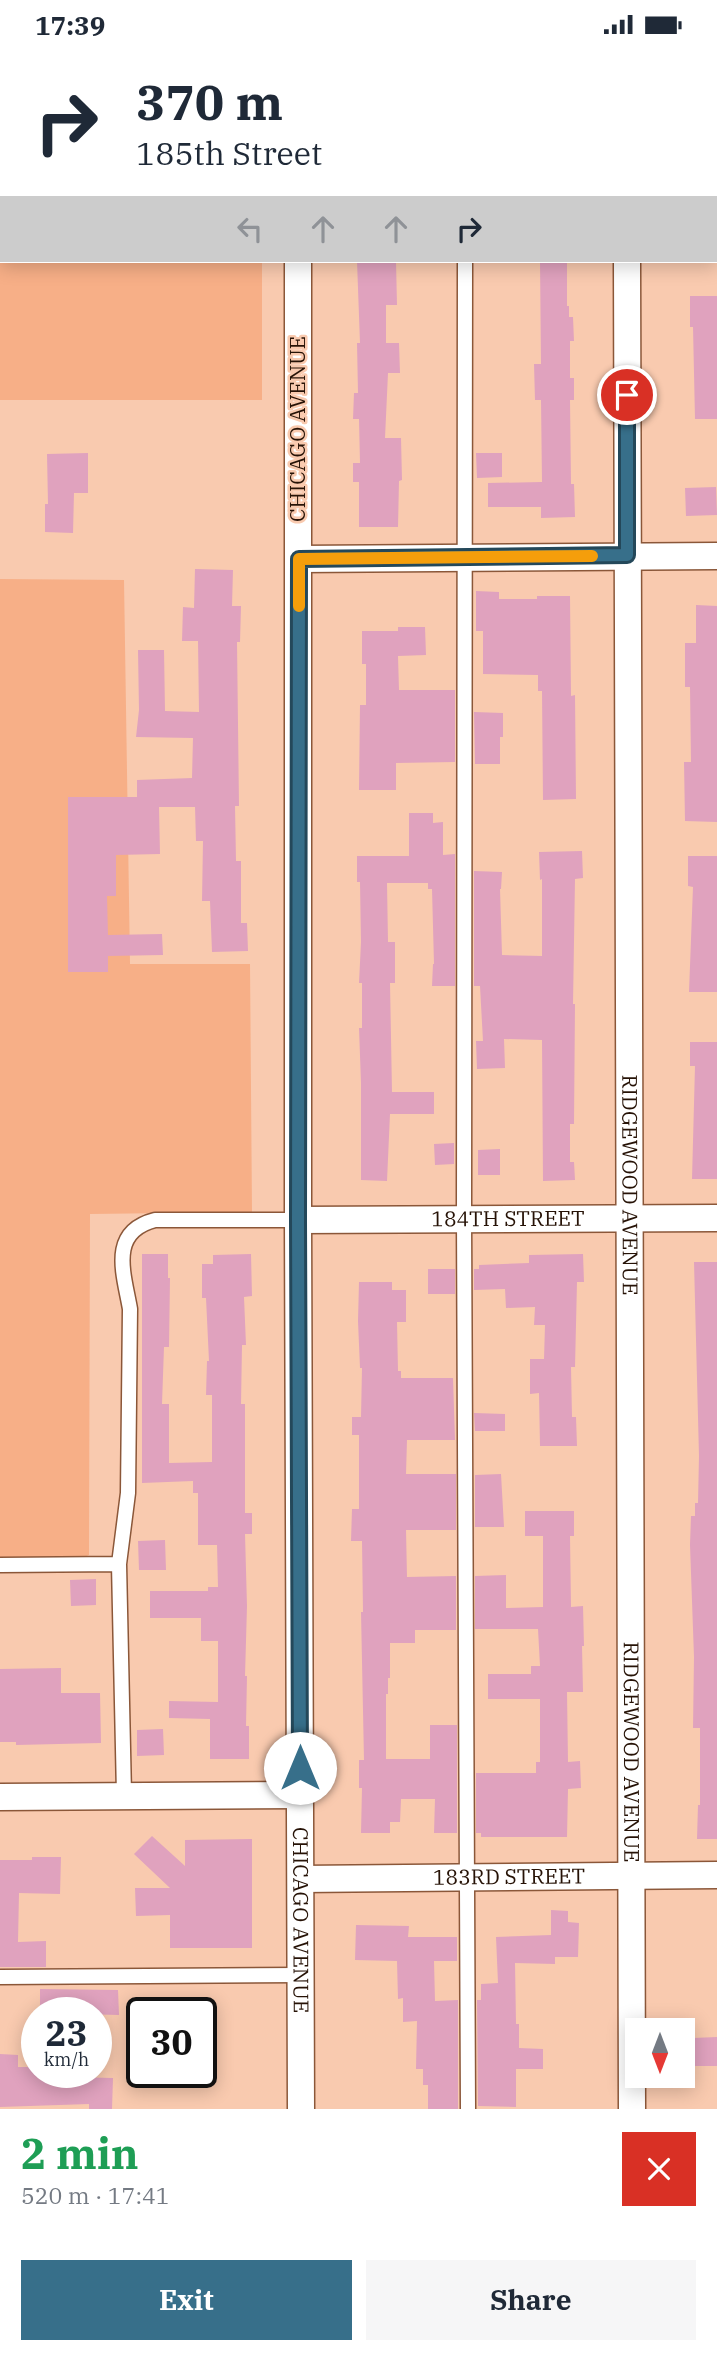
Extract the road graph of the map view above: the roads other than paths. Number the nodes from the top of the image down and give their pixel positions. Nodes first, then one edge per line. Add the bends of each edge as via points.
1 (298, 263) edge
2 (465, 263) edge
3 (626, 263) edge
4 (627, 555) junction
5 (717, 556) edge
6 (464, 558) junction
7 (299, 559) junction
8 (629, 1218) junction
9 (717, 1218) edge
10 (464, 1219) junction
11 (298, 1220) junction
12 (119, 1564) junction
13 (0, 1565) edge
14 (124, 1795) junction
15 (300, 1795) junction
16 (0, 1797) edge
17 (717, 1875) edge
18 (633, 1876) junction
19 (467, 1877) junction
20 (301, 1879) junction
21 (301, 1975) junction
22 (0, 1977) edge
23 (301, 2109) edge
24 (468, 2109) edge
25 (632, 2109) edge

1 - 7 street, CHICAGO AVENUE
2 - 6 lane
3 - 4 street, RIDGEWOOD AVENUE
4 - 5 street
4 - 6 street
4 - 8 street, RIDGEWOOD AVENUE
6 - 7 street
6 - 10 lane
7 - 11 street, CHICAGO AVENUE
8 - 9 street, 184TH STREET
8 - 10 street, 184TH STREET
8 - 18 street, RIDGEWOOD AVENUE
10 - 11 street, 184TH STREET
10 - 19 lane
11 - 12 lane via 155,1220 143,1223 125,1240 122,1258 130,1309 128,1493
11 - 15 street, CHICAGO AVENUE
12 - 13 lane
12 - 14 lane
14 - 15 street
14 - 16 street
15 - 20 street, CHICAGO AVENUE
17 - 18 street, 183RD STREET
18 - 19 street, 183RD STREET
18 - 25 street, RIDGEWOOD AVENUE
19 - 20 street, 183RD STREET
19 - 24 lane
20 - 21 street, CHICAGO AVENUE
21 - 22 lane
21 - 23 street, CHICAGO AVENUE

